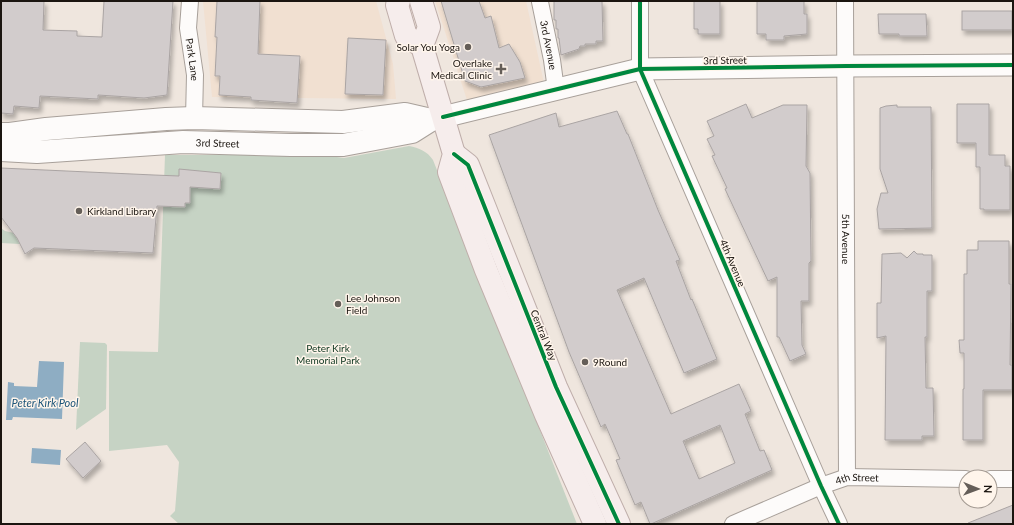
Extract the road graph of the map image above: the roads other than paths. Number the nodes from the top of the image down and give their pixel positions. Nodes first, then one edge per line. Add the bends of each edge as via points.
1 (190, 1) edge
2 (399, 1) edge
3 (421, 1) edge
4 (640, 1) edge
5 (845, 1) edge
6 (540, 2) edge
7 (422, 46) junction
8 (846, 66) junction
9 (1013, 66) edge
10 (640, 69) junction
11 (556, 90) junction
12 (194, 118) junction
13 (437, 118) junction
14 (1, 134) edge
15 (1, 150) edge
16 (454, 154) junction
17 (847, 477) junction
18 (958, 479) edge
19 (998, 479) edge
20 (1013, 479) edge
21 (821, 486) junction
22 (595, 524) edge
23 (619, 524) edge
24 (733, 524) edge
25 (840, 524) edge

1 - 12 street, Park Lane via 188,28 195,76
2 - 7 main road via 397,5 406,36
3 - 7 main road via 429,26
4 - 10 street, 4th Avenue
5 - 8 street, 5th Avenue
6 - 11 street, 3rd Avenue
7 - 13 main road
8 - 9 street, 3rd Street
8 - 10 street, 3rd Street
8 - 17 street, 5th Avenue
10 - 11 street, 3rd Street
10 - 21 street, 4th Avenue
11 - 13 street, 3rd Street
12 - 13 main road, 3rd Street via 342,122 405,114
12 - 14 main road, 3rd Street
13 - 15 main road, 3rd Street via 412,132 344,145 183,142 37,152
13 - 16 main road
16 - 22 main road via 449,172 546,415
16 - 23 main road, Central Way via 468,165 556,387
17 - 18 street, 4th Street
17 - 21 street, 4th Street
19 - 20 street
21 - 24 street, 4th Street
21 - 25 street, 4th Avenue

